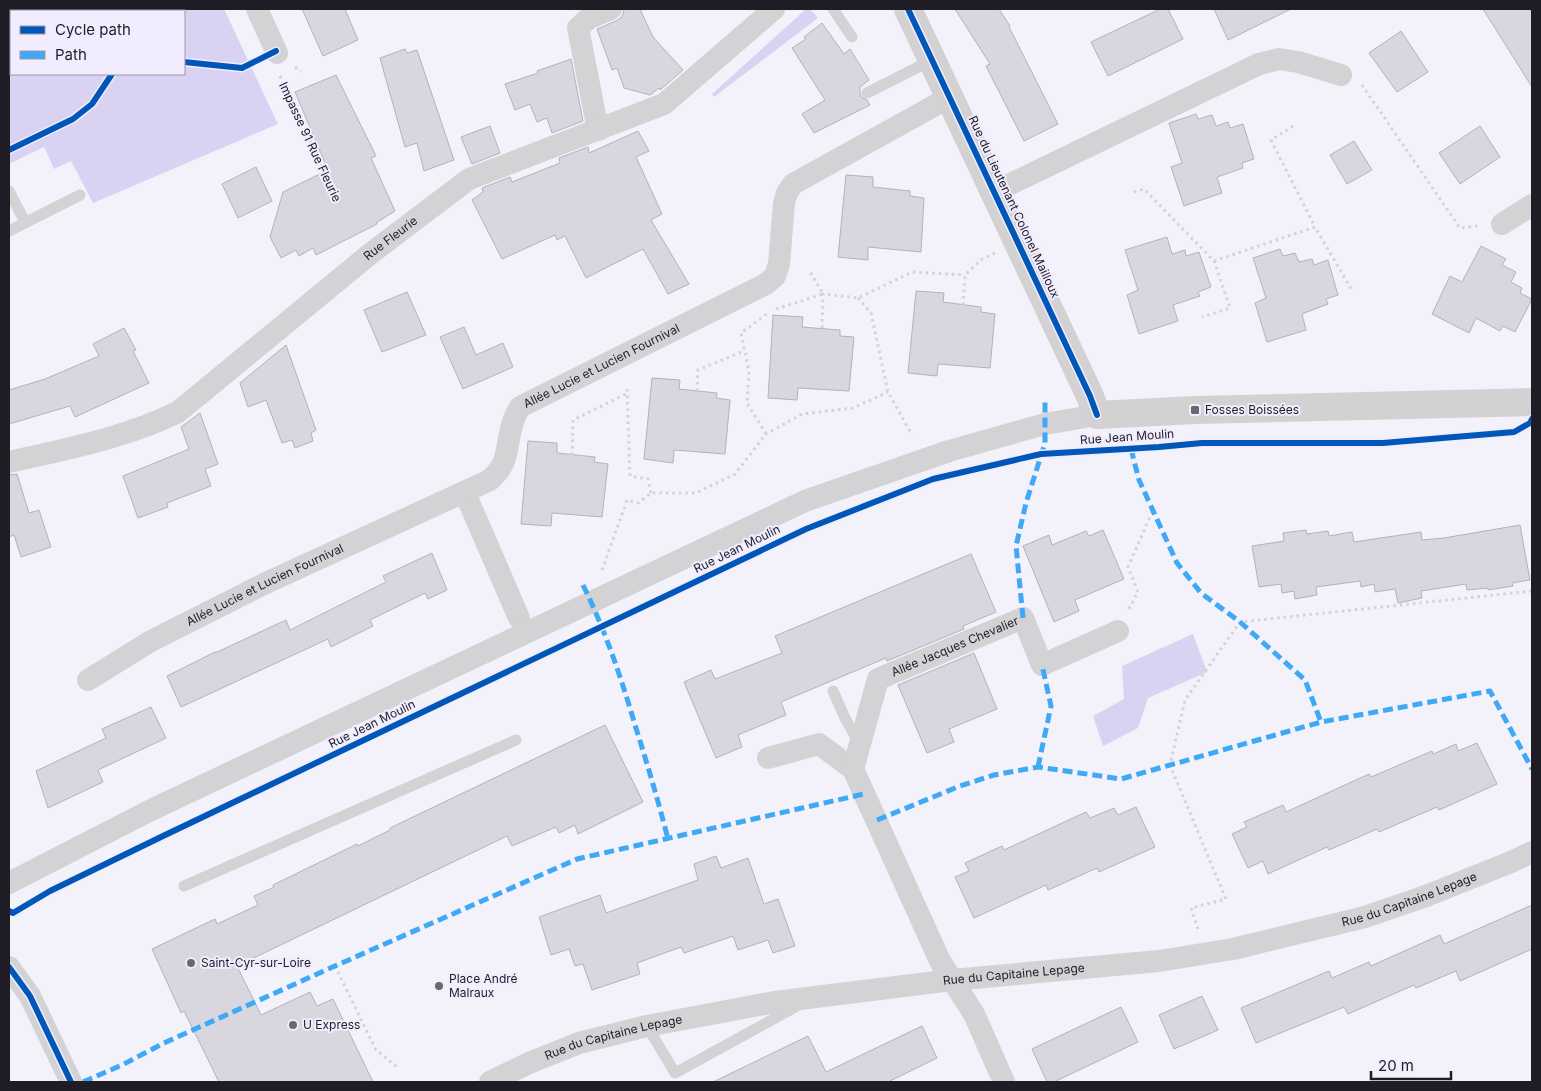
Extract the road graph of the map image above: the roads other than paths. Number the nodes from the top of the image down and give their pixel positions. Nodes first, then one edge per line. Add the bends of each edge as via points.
1 (257, 9) edge
2 (611, 9) edge
3 (774, 9) edge
4 (833, 9) edge
5 (908, 9) edge
6 (852, 37) dead end
7 (277, 53) road end
8 (932, 60) junction
9 (1341, 75) road end
10 (867, 93) dead end
11 (950, 97) junction
12 (598, 130) junction
13 (9, 191) edge
14 (994, 192) junction
15 (80, 195) dead end
16 (1532, 205) edge
17 (25, 222) junction
18 (1502, 224) road end
19 (9, 231) edge
20 (1532, 402) edge
21 (1097, 415) junction
22 (9, 462) edge
23 (465, 493) junction
24 (519, 618) dead end
25 (1118, 632) road end
26 (88, 680) dead end
27 (833, 691) dead end
28 (516, 740) dead end
29 (860, 745) junction
30 (768, 758) dead end
31 (853, 769) junction
32 (1532, 852) edge
33 (9, 883) edge
34 (184, 886) dead end
35 (9, 967) edge
36 (952, 980) junction
37 (814, 997) junction
38 (647, 1026) junction
39 (71, 1082) edge
40 (490, 1082) edge
41 (1004, 1082) edge

1 - 7 street
2 - 12 street via 589,18 578,28
3 - 12 street, Rue Fleurie via 664,104
4 - 6 lane
5 - 8 street, Rue du Lieutenant Colonel Mailloux
8 - 10 lane
8 - 11 street, Rue du Lieutenant Colonel Mailloux
9 - 14 street via 1279,59 1259,64
11 - 14 street, Rue du Lieutenant Colonel Mailloux
11 - 23 street, Allée Lucie et Lucien Fournival via 793,184 784,203 779,264 775,276 766,284 520,407 512,425 504,462 490,480
12 - 22 street, Rue Fleurie via 470,179 370,254 178,412 154,424 87,444
13 - 17 lane
14 - 21 street, Rue du Lieutenant Colonel Mailloux
15 - 17 lane
16 - 18 street
17 - 19 lane
20 - 21 street, Rue Jean Moulin
21 - 33 street, Rue Jean Moulin via 1045,424 949,451 804,501 152,810
23 - 24 street
23 - 26 street, Allée Lucie et Lucien Fournival via 248,592 151,641
25 - 29 street, Allée Jacques Chevalier via 1042,665 1023,618 878,679
27 - 29 lane
28 - 34 lane
29 - 31 street, Allée Jacques Chevalier
30 - 31 street via 819,744
31 - 36 street via 940,961
32 - 36 street, Rue du Capitaine Lepage via 1426,896 1365,917 1243,947 1159,961
35 - 39 street via 30,996
36 - 37 street, Rue du Capitaine Lepage
36 - 41 street via 974,1014
37 - 38 street, Rue du Capitaine Lepage
37 - 38 lane via 675,1072
38 - 40 street, Rue du Capitaine Lepage via 579,1043

